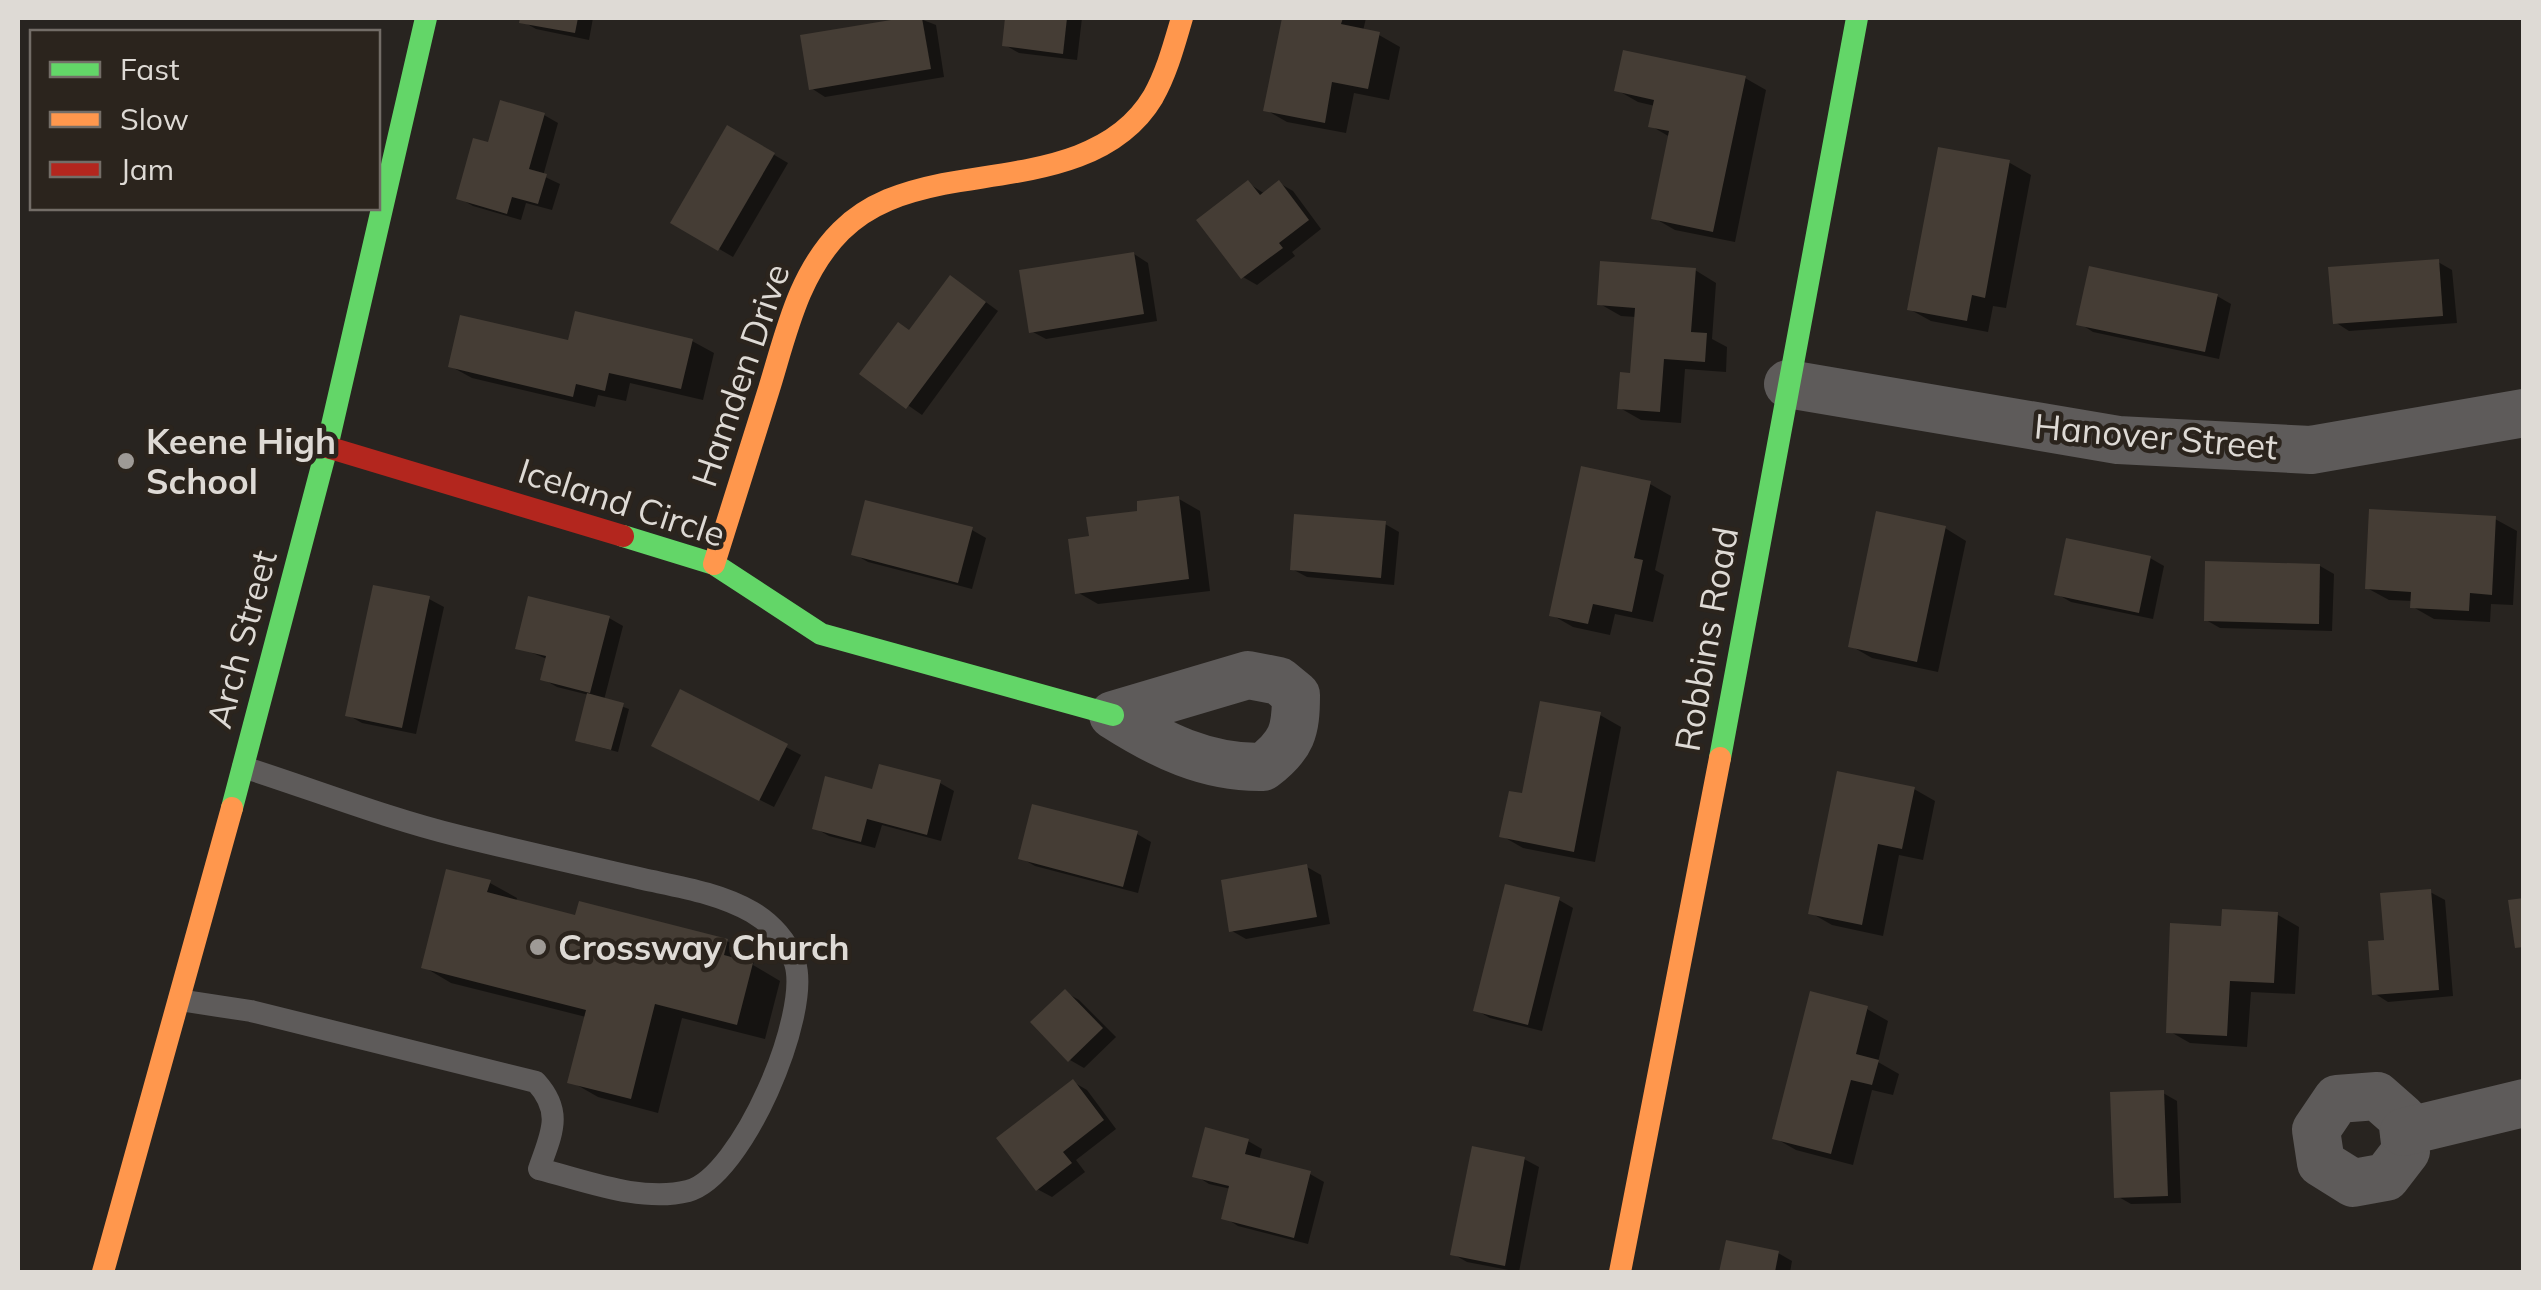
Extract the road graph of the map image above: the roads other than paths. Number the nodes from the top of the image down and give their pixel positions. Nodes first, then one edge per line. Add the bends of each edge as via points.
1 (426, 18) edge
2 (1182, 18) edge
3 (1857, 18) edge
4 (1788, 384) junction
5 (2524, 413) edge
6 (327, 447) junction
7 (714, 564) junction
8 (1113, 716) dead end
9 (243, 767) junction
10 (179, 1000) junction
11 (2524, 1104) edge
12 (2404, 1132) dead end
13 (103, 1272) edge
14 (1620, 1272) edge

1 - 6 street, Arch Street
2 - 7 street, Hamden Drive via 1145,109 1116,138 1080,156 904,192 870,205 838,233 810,270 792,316
3 - 4 street, Robbins Road
4 - 5 street, Hanover Street via 2118,440 2311,450
4 - 14 street, Robbins Road
6 - 7 street, Iceland Circle
6 - 9 street, Arch Street
7 - 8 street, Iceland Circle via 821,634
9 - 10 street, Arch Street
9 - 10 lane via 455,835 710,894 752,912 781,936 796,965 795,1002 753,1126 721,1171 690,1191 654,1195 539,1169 554,1124 551,1099 536,1082 251,1011
10 - 13 street, Arch Street
11 - 12 street

